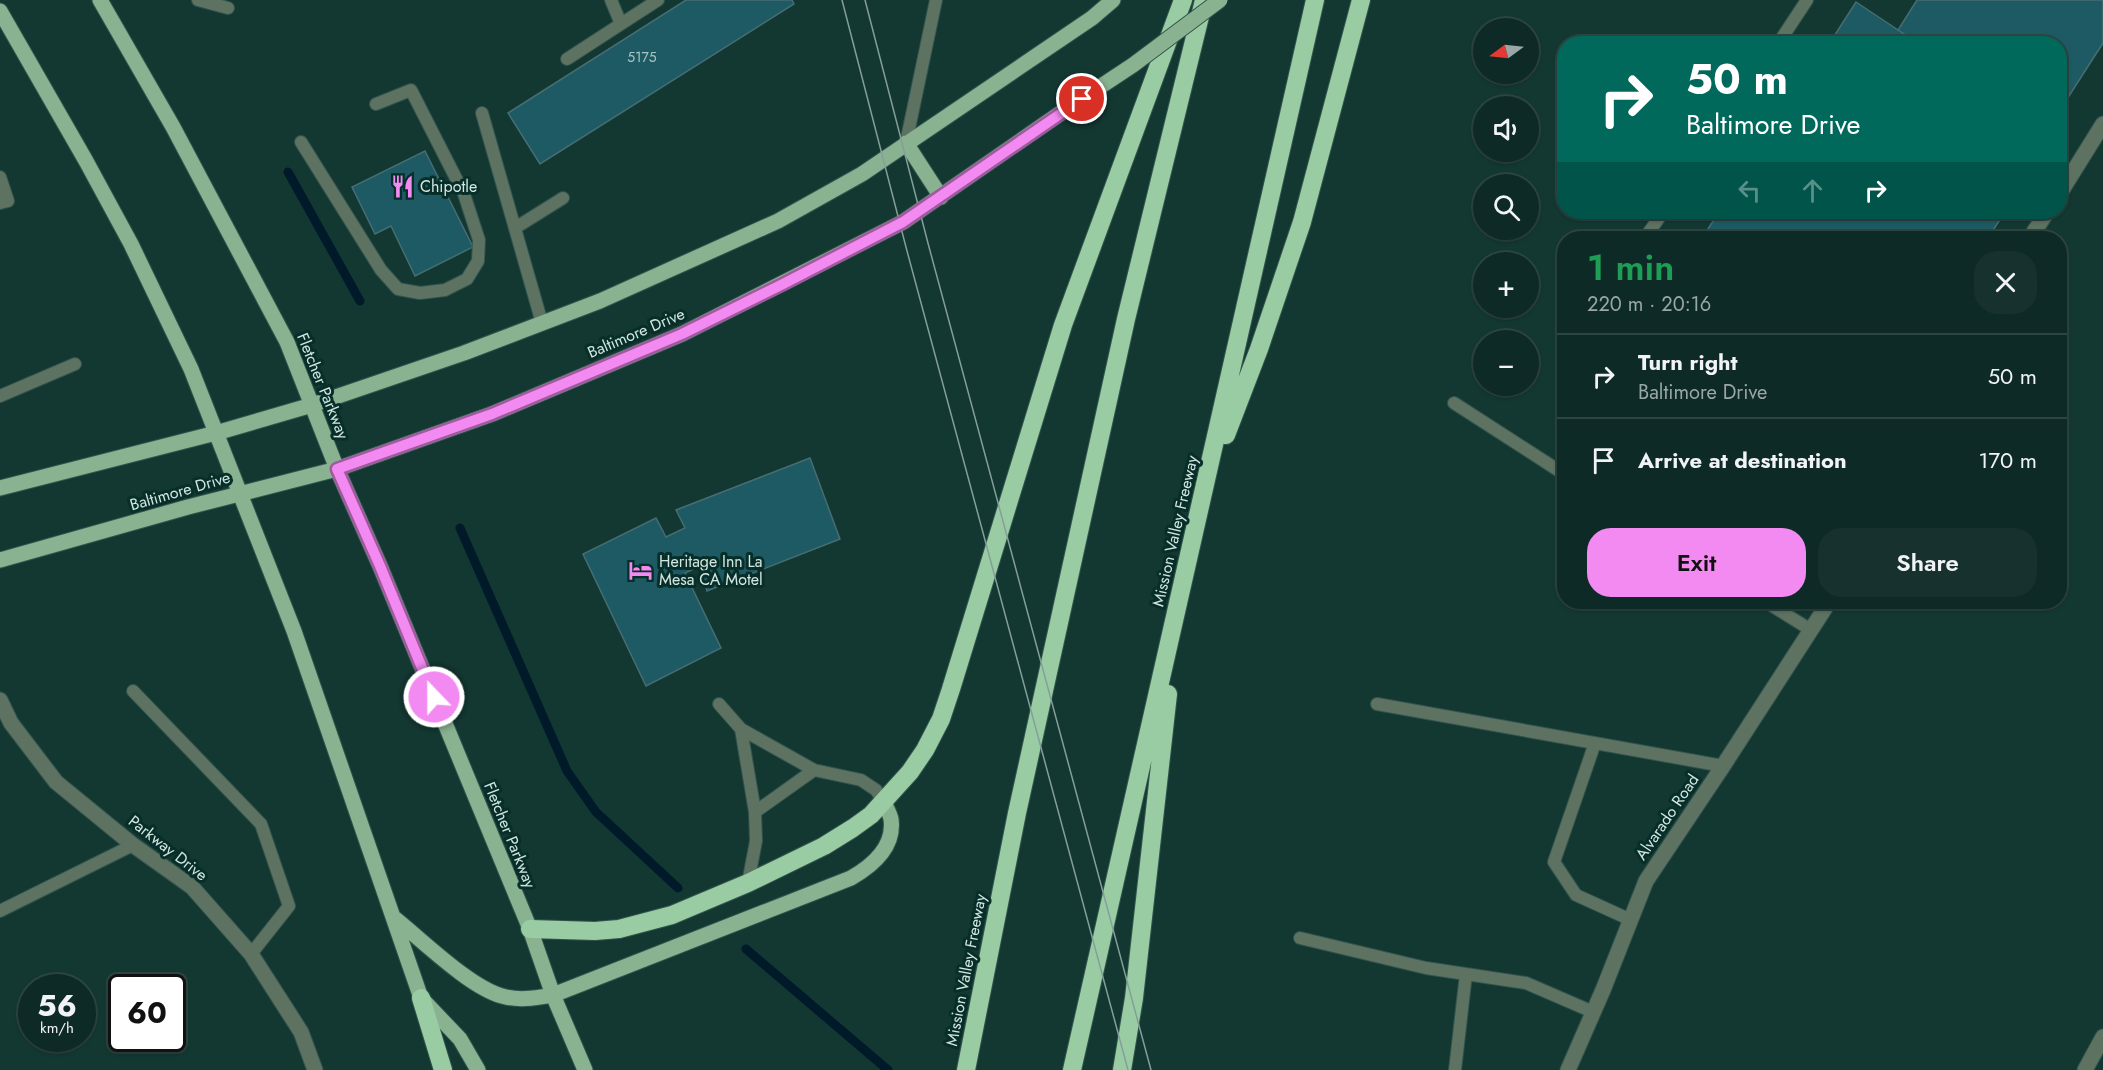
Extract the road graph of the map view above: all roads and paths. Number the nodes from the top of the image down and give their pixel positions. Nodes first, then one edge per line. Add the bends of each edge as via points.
1 (100, 0) edge
2 (198, 0) edge
3 (611, 0) edge
4 (658, 0) edge
5 (936, 0) edge
6 (1113, 0) edge
7 (1183, 0) edge
8 (1204, 0) edge
9 (1220, 0) edge
10 (1315, 0) edge
11 (1361, 0) edge
12 (1807, 0) edge
13 (228, 8) dead end
14 (0, 11) edge
15 (621, 24) junction
16 (1783, 36) edge
17 (567, 59) dead end
18 (376, 104) dead end
19 (482, 114) dead end
20 (2103, 124) edge
21 (301, 142) dead end
22 (906, 143) junction
23 (0, 177) edge
24 (2067, 182) edge
25 (941, 197) junction
26 (562, 198) dead end
27 (0, 203) edge
28 (515, 228) junction
29 (542, 323) junction
30 (75, 364) dead end
31 (0, 396) edge
32 (1454, 403) dead end
33 (312, 405) junction
34 (216, 433) junction
35 (337, 469) junction
36 (1557, 469) edge
37 (0, 488) edge
38 (241, 493) junction
39 (1204, 493) junction
40 (0, 560) edge
41 (1177, 609) junction
42 (1777, 609) edge
43 (1824, 609) edge
44 (1810, 630) junction
45 (134, 691) dead end
46 (0, 700) edge
47 (719, 704) dead end
48 (1377, 704) dead end
49 (741, 729) junction
50 (1595, 742) junction
51 (1723, 766) junction
52 (814, 770) junction
53 (884, 802) junction
54 (755, 812) junction
55 (133, 845) junction
56 (748, 883) junction
57 (0, 911) edge
58 (393, 917) junction
59 (1631, 920) junction
60 (530, 929) junction
61 (1300, 938) dead end
62 (251, 954) junction
63 (1466, 974) junction
64 (553, 995) junction
65 (421, 998) junction
66 (1593, 1012) junction
67 (2103, 1037) edge
68 (315, 1070) edge
69 (443, 1070) edge
70 (478, 1070) edge
71 (585, 1070) edge
72 (966, 1070) edge
73 (1072, 1070) edge
74 (1122, 1070) edge
75 (1455, 1070) edge
76 (1568, 1070) edge
77 (2085, 1070) edge

1 - 33 main road, Fletcher Parkway via 173,127 286,342
2 - 13 lane
3 - 15 lane
4 - 15 lane
5 - 22 lane
6 - 22 main road
7 - 53 highway via 1063,326 941,719 926,750
8 - 72 highway, Mission Valley Freeway via 1126,319 1017,813
9 - 25 main road, Baltimore Drive, bridge
10 - 39 highway, Mission Valley Freeway
11 - 39 highway via 1302,222
12 - 16 lane
14 - 34 main road via 131,244 191,369
15 - 17 lane
18 - 21 lane via 411,90 464,194 479,240 478,261 467,279 445,290 399,289 381,270
19 - 28 lane
20 - 24 street
22 - 25 main road
22 - 29 main road via 862,174 778,221
23 - 27 lane via 8,201
25 - 35 main road, Baltimore Drive via 903,222 682,334 492,414
26 - 28 lane
28 - 29 lane
29 - 33 main road
30 - 31 lane
32 - 36 lane
33 - 34 main road
33 - 35 main road, Fletcher Parkway
34 - 37 main road
34 - 38 main road
35 - 38 main road, Baltimore Drive
35 - 60 main road, Fletcher Parkway
38 - 40 main road, Baltimore Drive
38 - 58 main road via 294,631
39 - 41 highway, Mission Valley Freeway
41 - 73 highway, Mission Valley Freeway
41 - 74 highway via 1134,998
42 - 44 lane
43 - 44 street, Alvarado Road
44 - 51 street, Alvarado Road
45 - 62 lane via 261,824 289,906
46 - 55 street, Parkway Drive via 11,723 56,782
47 - 49 lane
48 - 50 lane
49 - 52 lane
49 - 54 lane
50 - 51 lane
50 - 59 lane via 1554,862 1576,895
51 - 59 street, Alvarado Road via 1646,881
52 - 53 lane via 861,780 876,790
52 - 54 lane
53 - 56 highway via 824,846
53 - 64 main road via 891,819 889,842 878,858 859,873
54 - 56 lane via 756,841
55 - 57 lane
55 - 62 street, Parkway Drive via 192,887
56 - 60 highway via 672,915 619,929
58 - 64 main road via 484,990 524,1000
58 - 65 main road
59 - 66 street, Alvarado Road
60 - 64 main road, Fletcher Parkway
61 - 63 lane
62 - 68 street, Parkway Drive via 301,1032
63 - 66 lane via 1526,983
63 - 75 lane
64 - 71 main road, Fletcher Parkway
65 - 69 highway
65 - 70 main road via 460,1039
66 - 76 street, Alvarado Road
67 - 77 street

